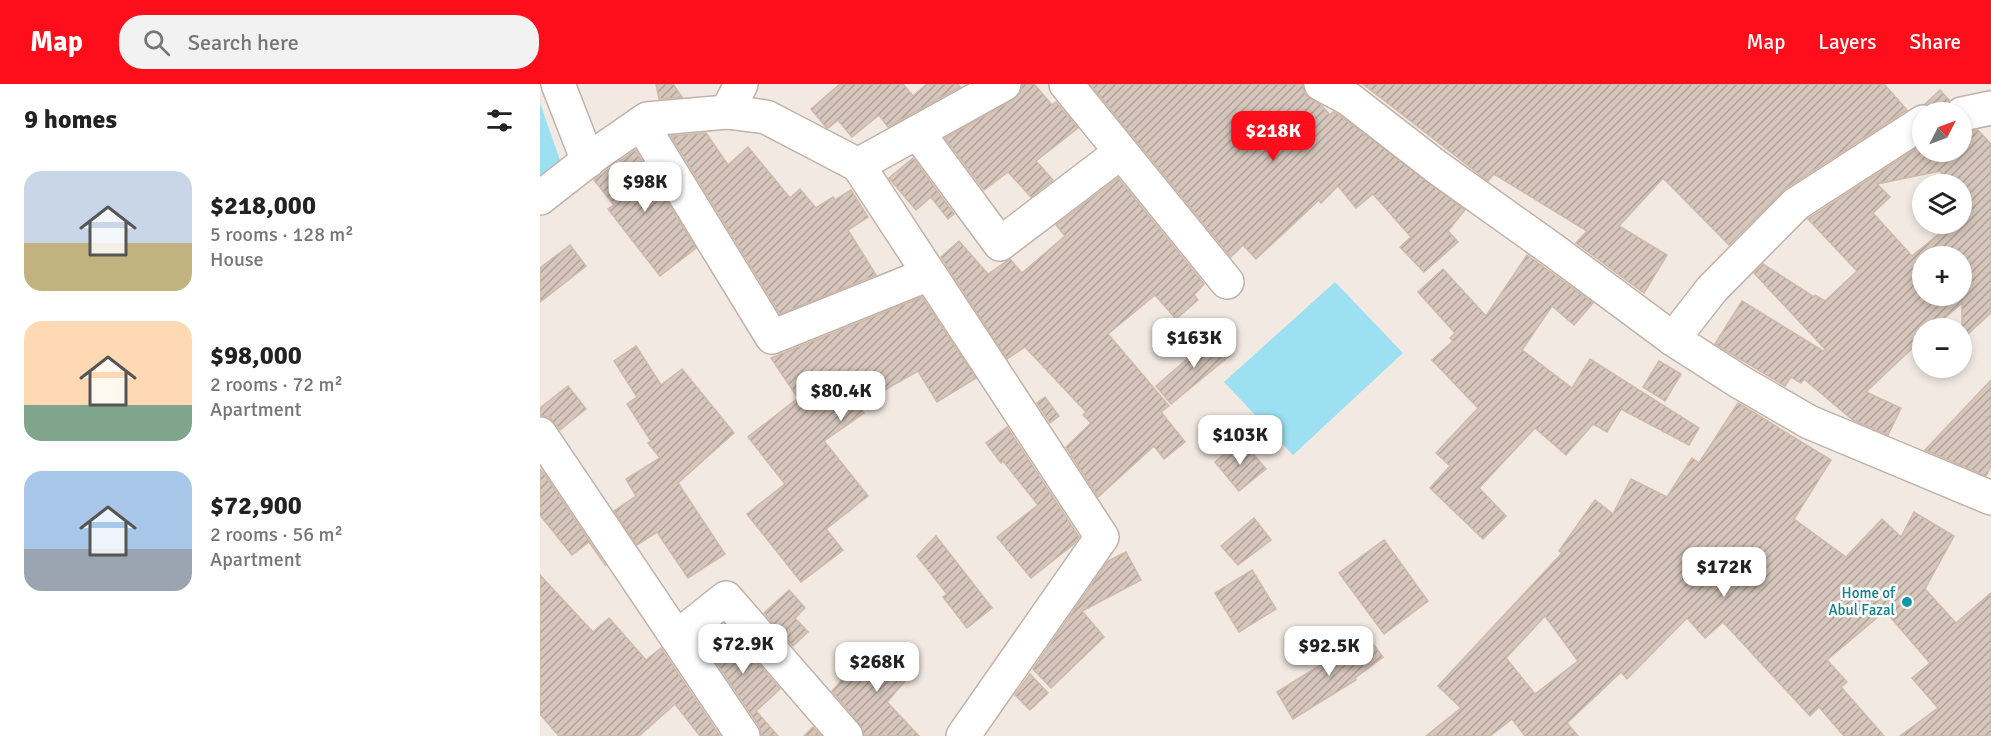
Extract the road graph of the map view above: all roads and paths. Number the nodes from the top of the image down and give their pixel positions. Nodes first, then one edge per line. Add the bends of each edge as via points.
1 (558, 84) edge
2 (1066, 84) edge
3 (1321, 84) edge
4 (984, 89) edge
5 (734, 98) edge
6 (1991, 108) edge
7 (1972, 112) edge
8 (641, 123) junction
9 (1912, 129) edge
10 (918, 133) junction
11 (1121, 152) junction
12 (588, 161) junction
13 (858, 165) junction
14 (540, 198) edge
15 (929, 274) junction
16 (1227, 282) dead end
17 (1673, 339) junction
18 (540, 434) edge
19 (1991, 498) edge
20 (677, 637) junction
21 (743, 736) edge
22 (846, 736) edge
23 (963, 736) edge

1 - 12 street
2 - 11 street
3 - 17 street via 1349,99
4 - 10 street
5 - 8 street
5 - 13 street
6 - 7 street
8 - 12 street
8 - 15 street via 772,337
9 - 17 street via 1796,204 1712,289
10 - 11 street via 1000,244
10 - 13 street
11 - 16 street
12 - 14 street
13 - 15 street
15 - 23 street via 1102,537
17 - 19 street via 1809,422
18 - 20 street
20 - 21 street
20 - 22 street via 726,598

